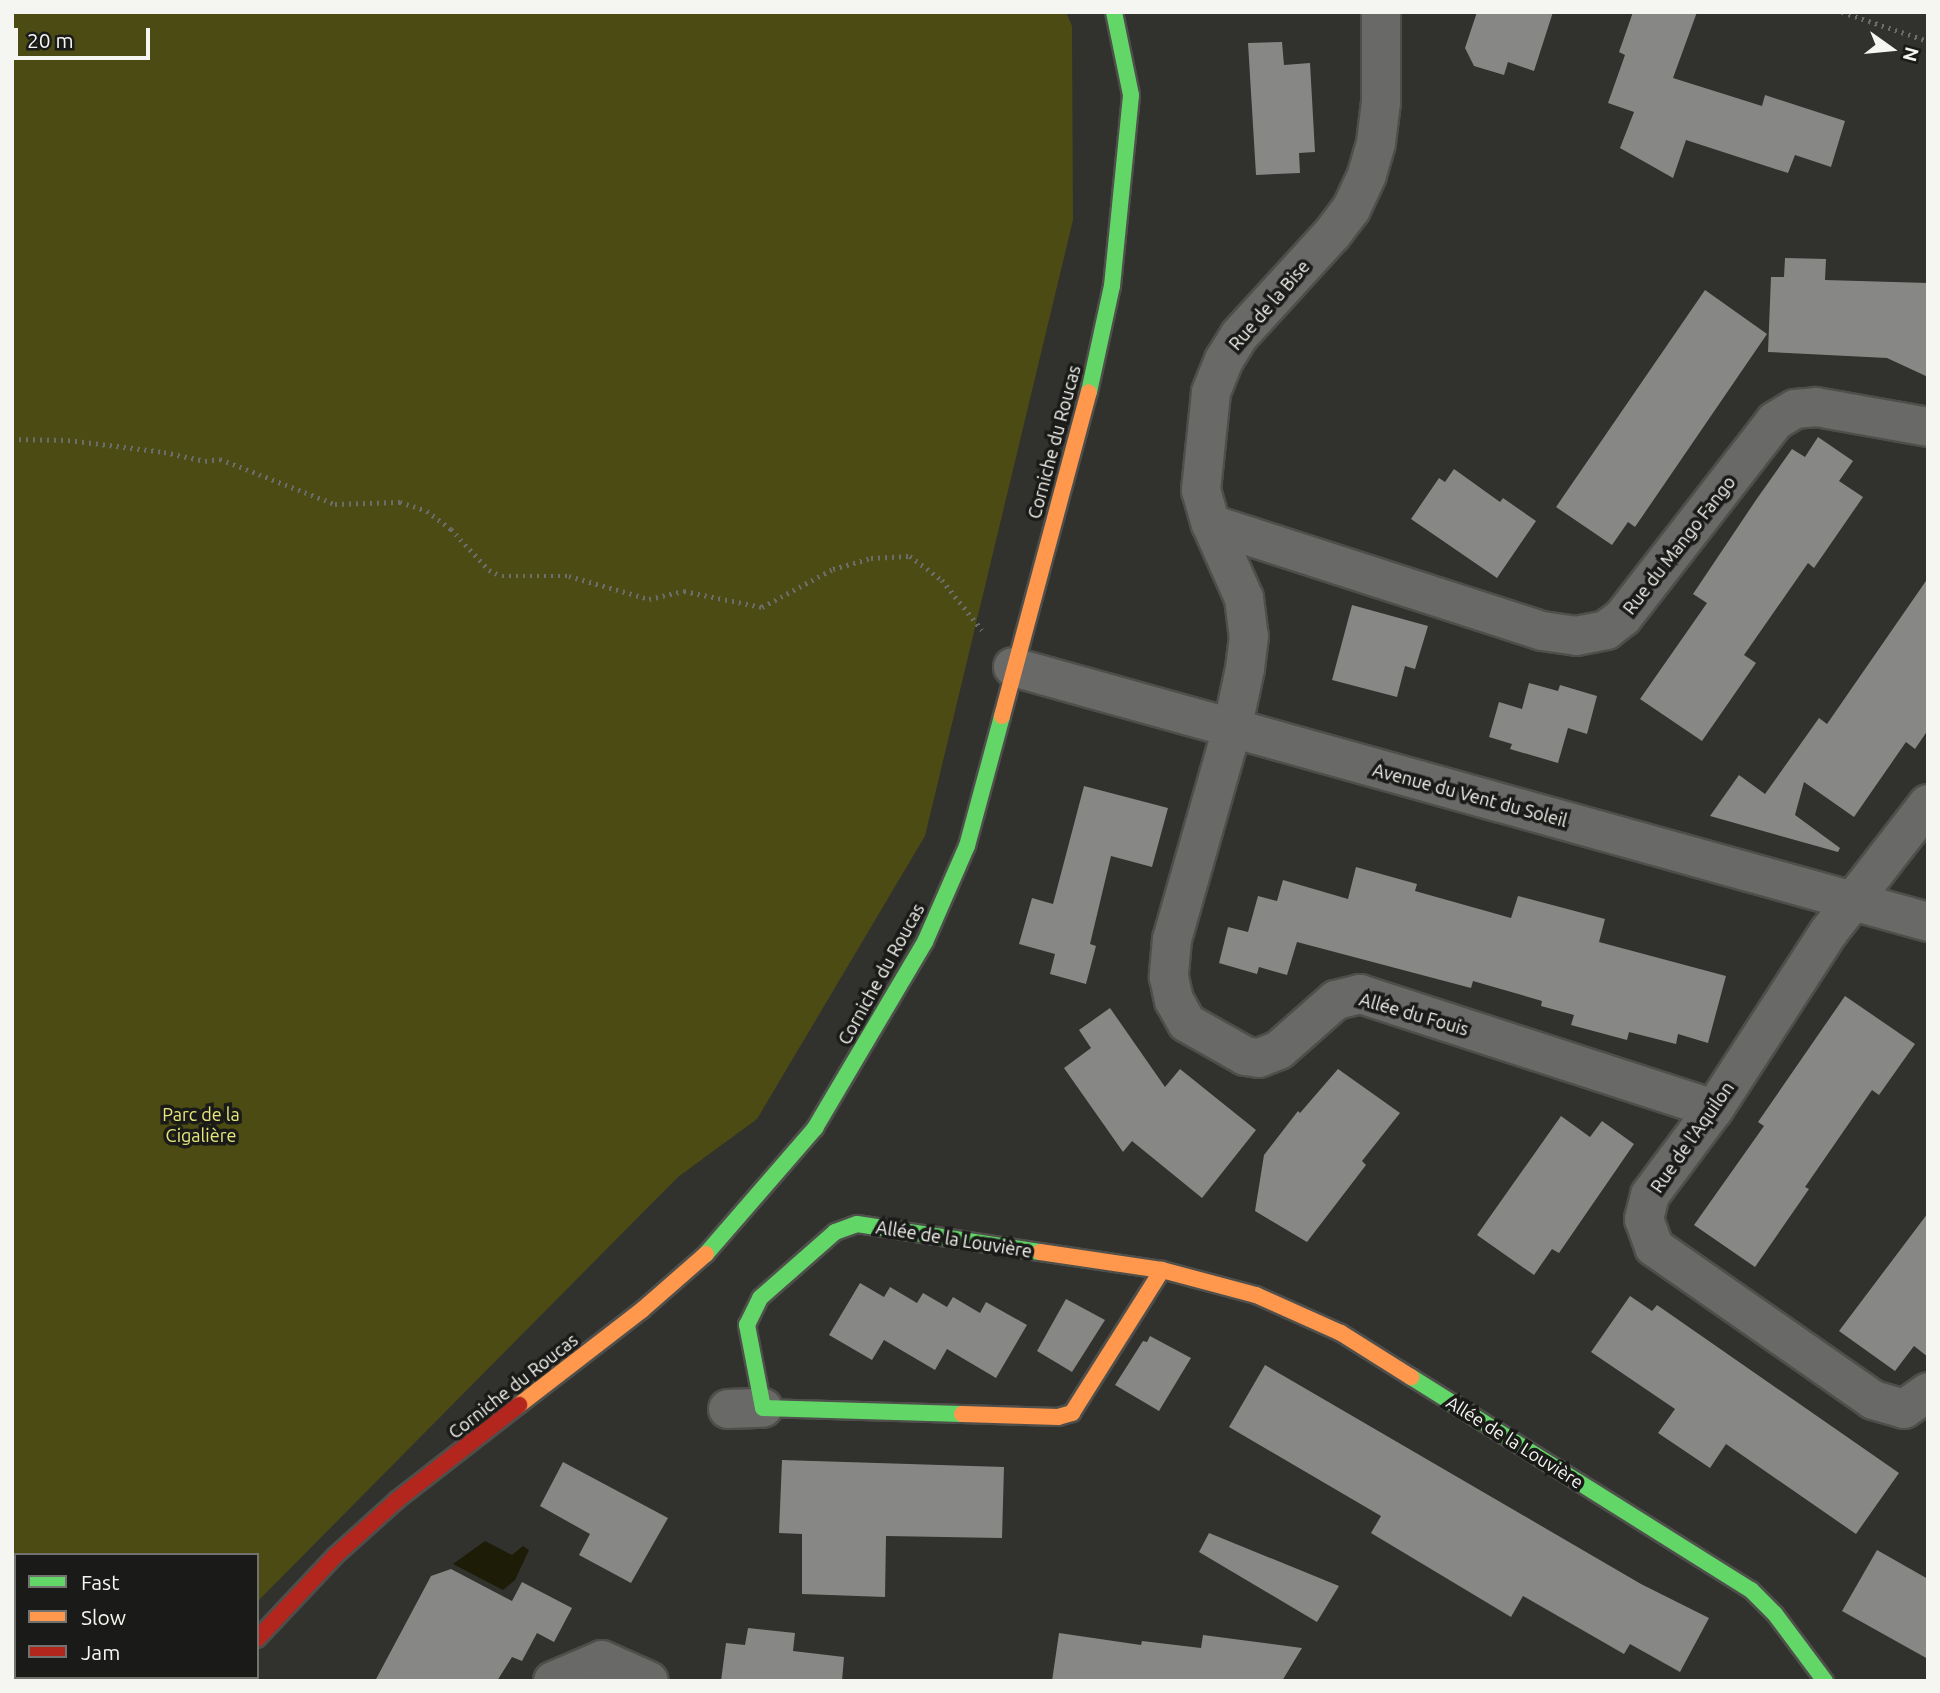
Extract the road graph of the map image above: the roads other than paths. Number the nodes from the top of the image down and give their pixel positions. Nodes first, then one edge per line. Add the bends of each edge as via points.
1 (1114, 12) edge
2 (1381, 12) edge
3 (1928, 428) edge
4 (1211, 524) junction
5 (1013, 667) junction
6 (1232, 729) junction
7 (1928, 804) edge
8 (1852, 900) junction
9 (1928, 922) edge
10 (1714, 1109) junction
11 (1162, 1270) junction
12 (1928, 1392) edge
13 (259, 1637) edge
14 (553, 1681) edge
15 (649, 1681) edge
16 (1825, 1681) edge

1 - 5 main road, Corniche du Roucas via 1131,95 1112,286 1083,416
2 - 4 street, Rue de la Bise via 1381,102 1367,175 1351,209 1332,234 1239,336 1212,393 1201,490
3 - 4 street, Rue du Mango Fango via 1816,407 1795,409 1775,421 1623,617 1606,629 1576,636 1542,631
4 - 6 street, Rue de la Bise via 1249,616 1245,669
5 - 6 street, Avenue du Vent du Soleil
5 - 13 main road, Corniche du Roucas via 967,846 925,942 815,1128 706,1253 642,1310 397,1500 336,1555
6 - 8 street, Avenue du Vent du Soleil
6 - 10 street, Allée du Fouis via 1172,939 1169,977 1174,1000 1187,1023 1245,1056 1259,1058 1279,1050 1336,1000 1360,994
7 - 8 street, Rue de l'Aquilon
8 - 9 street, Avenue du Vent du Soleil
8 - 10 street, Rue de l'Aquilon
10 - 12 street, Rue de l'Aquilon via 1650,1195 1644,1219 1654,1248 1873,1400 1904,1409
11 - 11 main road, Allée de la Louvière via 858,1224 835,1231 760,1298 747,1325 745,1409 1058,1417 1072,1413
11 - 16 main road, Allée de la Louvière via 1256,1295 1341,1333 1751,1590
14 - 15 street via 602,1660

